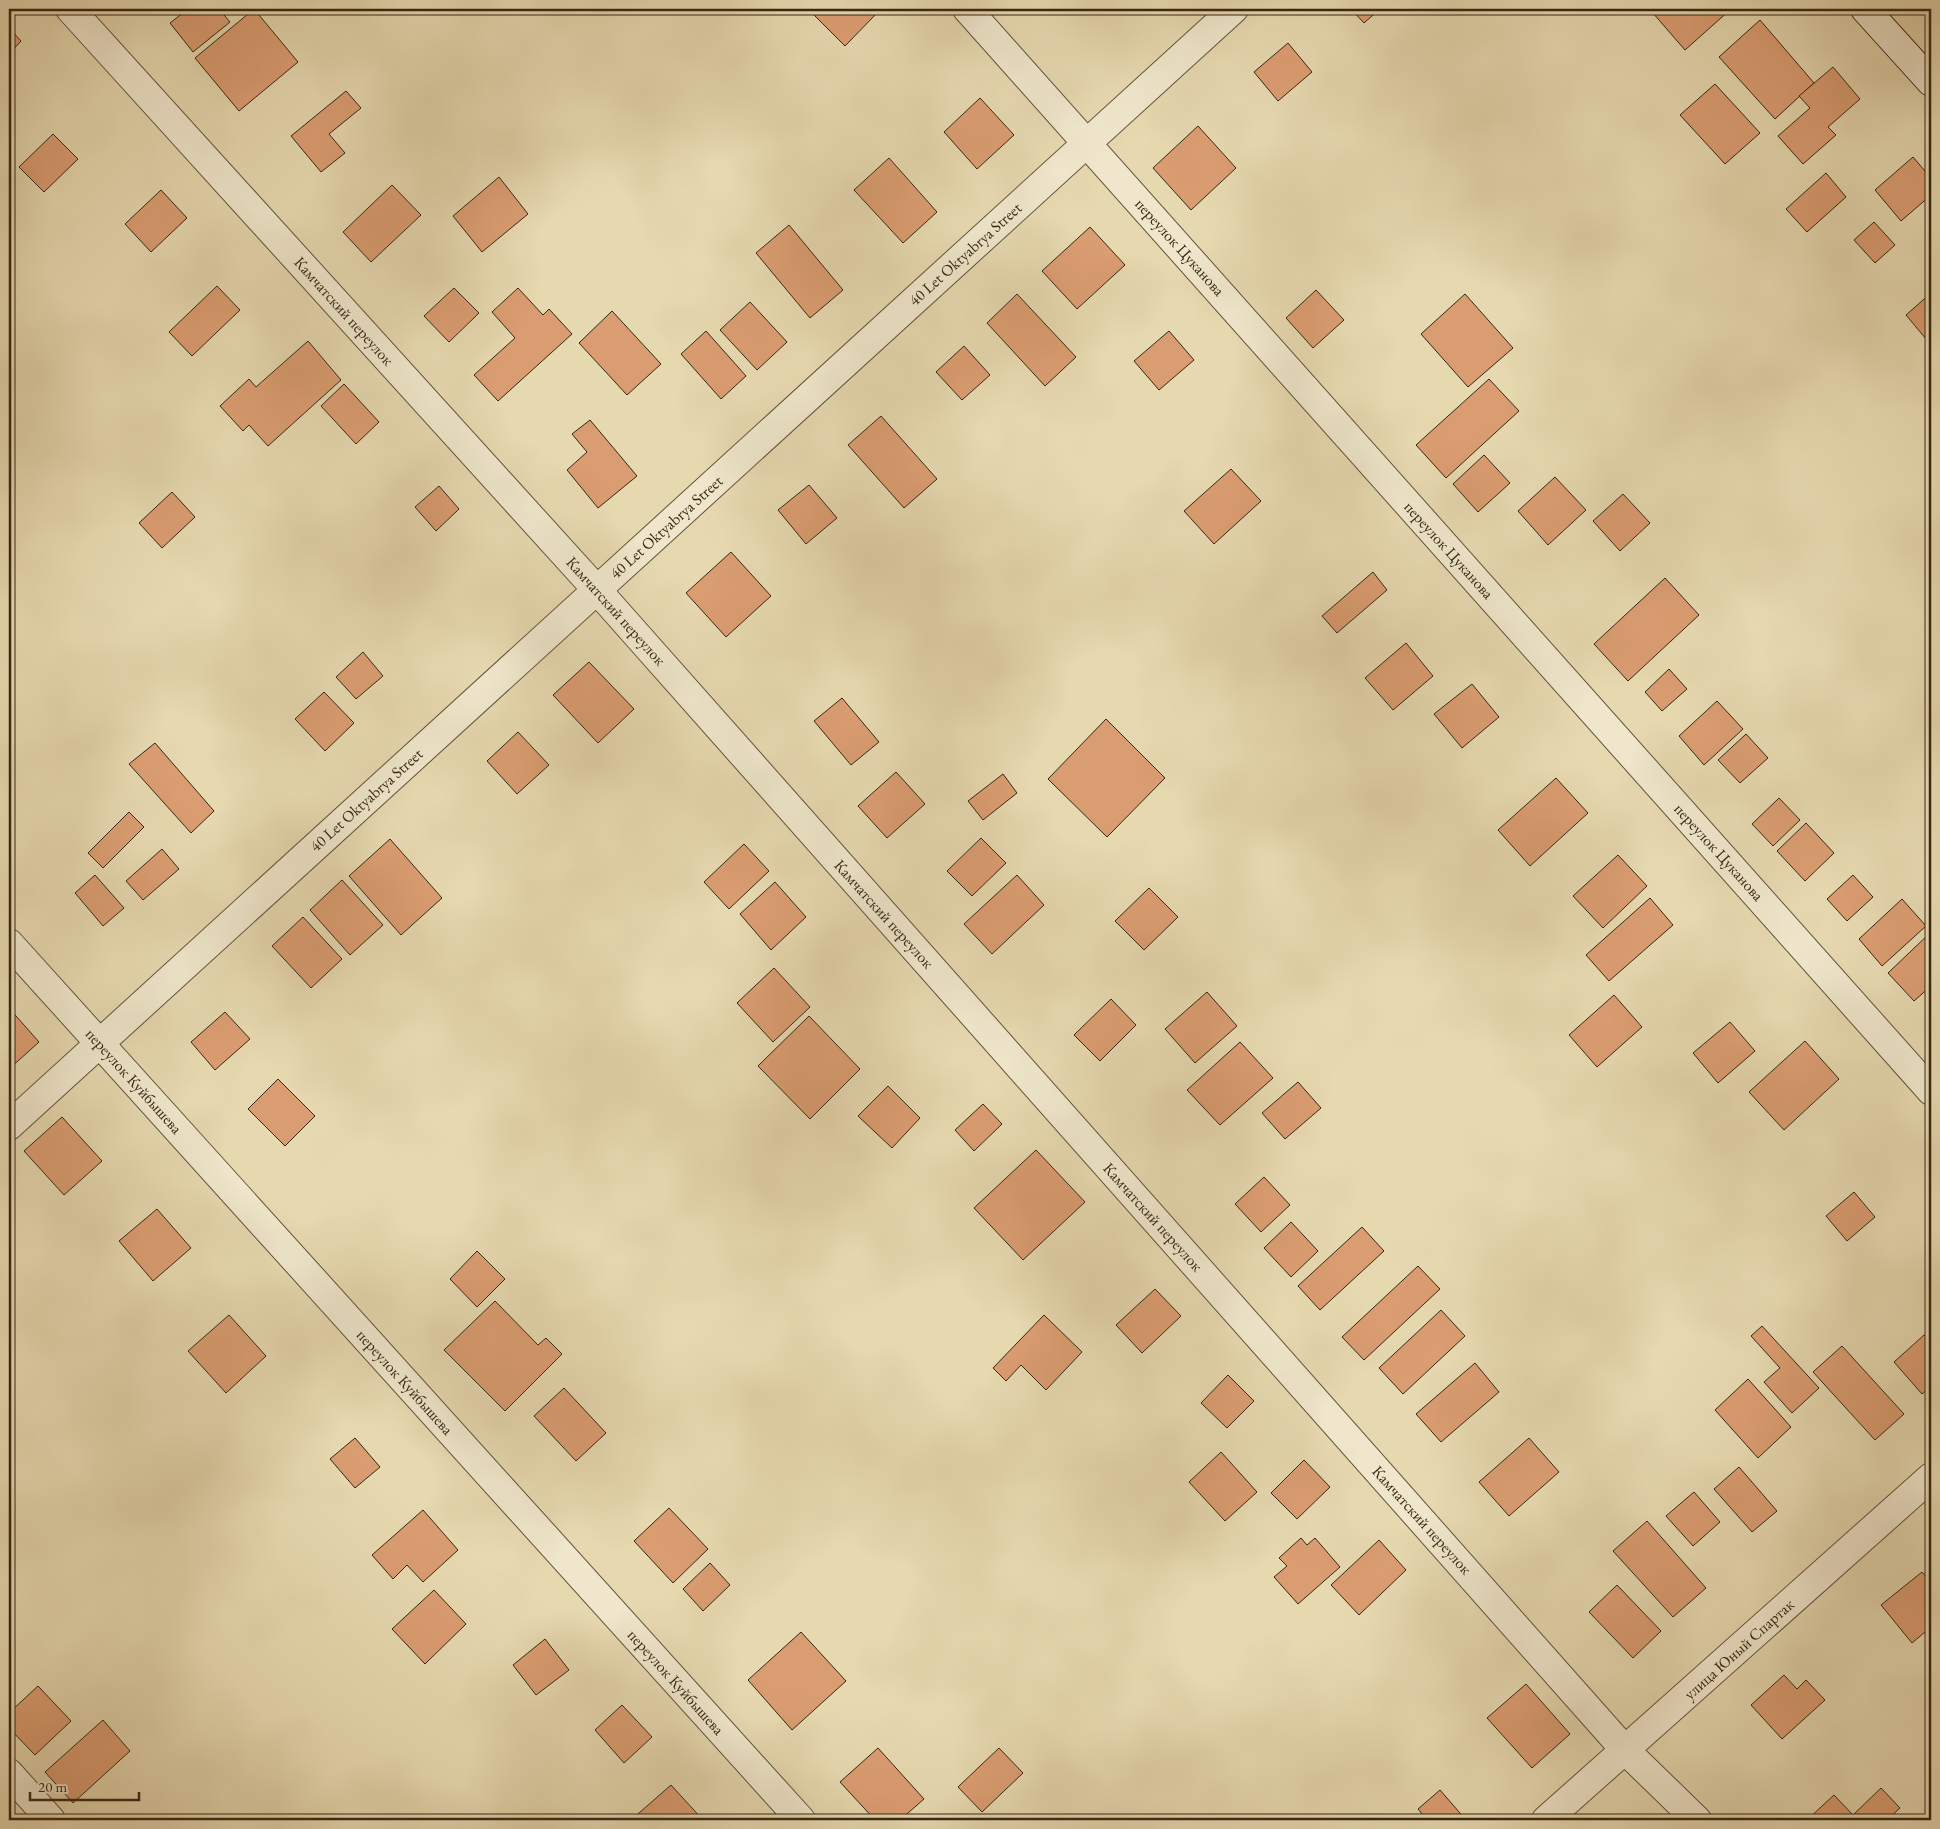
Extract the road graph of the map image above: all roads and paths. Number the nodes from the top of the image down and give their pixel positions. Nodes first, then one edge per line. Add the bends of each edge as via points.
1 (70, 9) edge
2 (967, 9) edge
3 (1234, 9) edge
4 (1865, 9) edge
5 (1931, 82) edge
6 (1086, 143) junction
7 (597, 590) junction
8 (9, 943) edge
9 (100, 1043) junction
10 (1931, 1091) edge
11 (9, 1126) edge
12 (1931, 1477) edge
13 (1625, 1750) junction
14 (9, 1773) edge
15 (50, 1820) edge
16 (801, 1820) edge
17 (1546, 1820) edge
18 (1698, 1820) edge

1 - 7 street, Камчатский переулок
2 - 6 street, переулок Цуканова
3 - 6 street, 40 Let Oktyabrya Street
4 - 5 street
6 - 7 street, 40 Let Oktyabrya Street
6 - 10 street, переулок Цуканова
7 - 9 street, 40 Let Oktyabrya Street
7 - 13 street, Камчатский переулок
8 - 9 street, переулок Куйбышева
9 - 11 street, 40 Let Oktyabrya Street
9 - 16 street, переулок Куйбышева
12 - 13 street, улица Юный Спартак
13 - 17 street, улица Юный Спартак
13 - 18 street, Камчатский переулок
14 - 15 street

